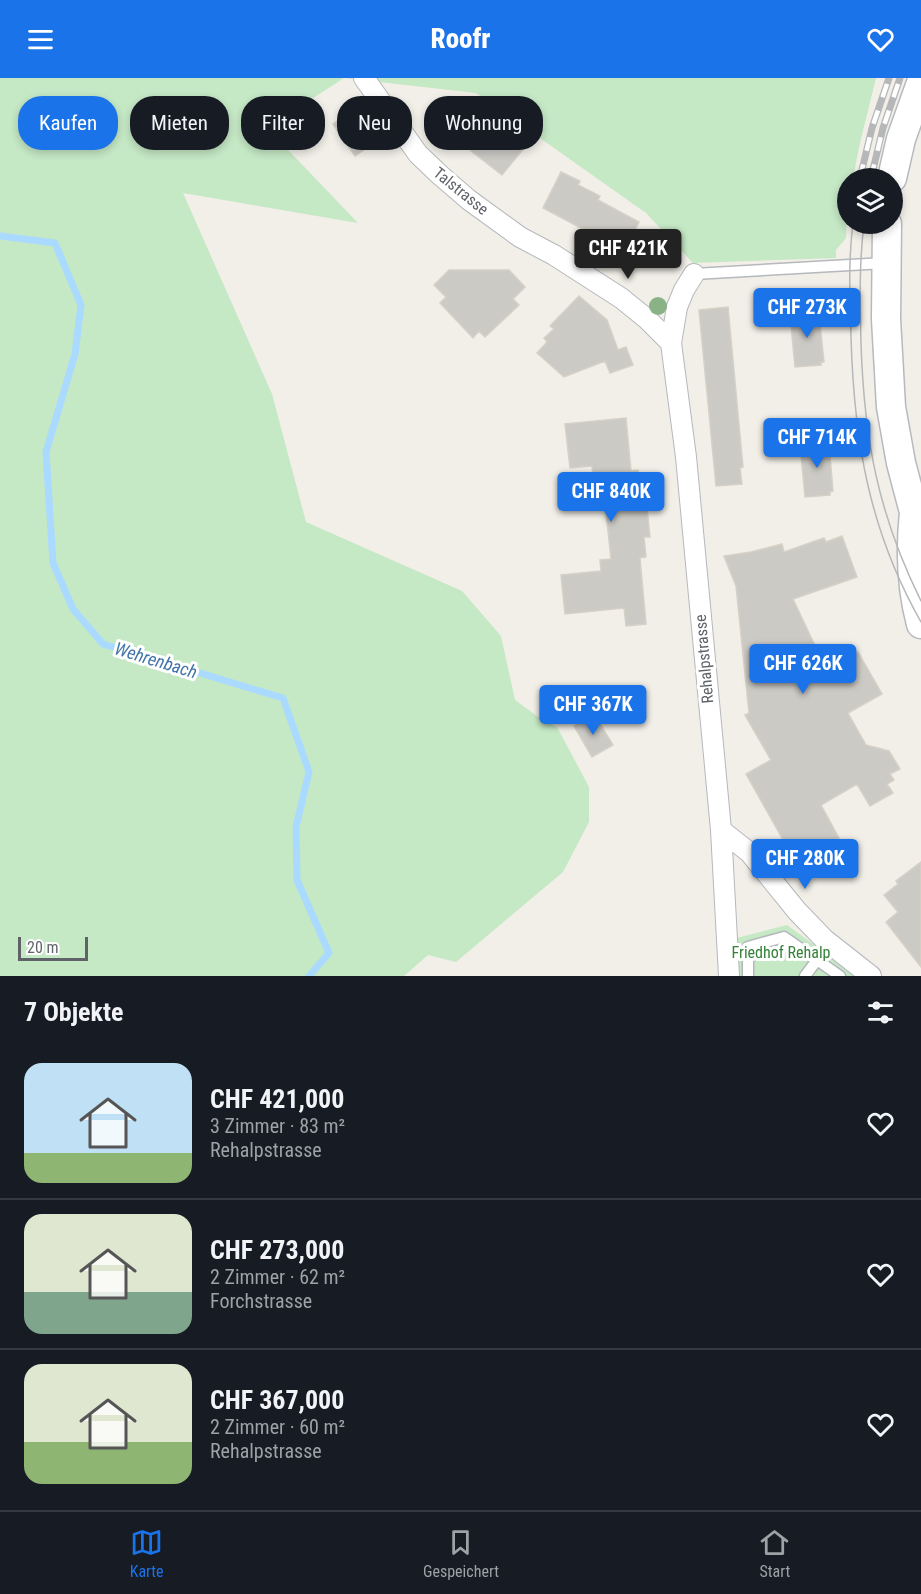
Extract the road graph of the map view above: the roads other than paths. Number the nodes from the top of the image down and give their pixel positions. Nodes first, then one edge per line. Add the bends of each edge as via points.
1 (364, 78) edge
2 (921, 83) edge
3 (894, 168) edge
4 (886, 234) edge
5 (885, 262) junction
6 (694, 274) joint
7 (671, 343) junction
8 (917, 518) edge
9 (921, 624) edge
10 (721, 830) junction
11 (817, 960) junction
12 (729, 976) edge
13 (748, 976) edge
14 (805, 976) edge
15 (840, 976) edge
16 (871, 976) edge

1 - 7 street, Talstrasse via 418,154 440,175 520,237 634,308
2 - 3 main road
4 - 5 main road
5 - 6 lane
5 - 8 main road via 891,407 897,448
6 - 7 street, Rehalpstrasse via 677,307
7 - 10 street, Rehalpstrasse via 687,468
8 - 9 main road via 911,559
10 - 12 street, Rehalpstrasse
10 - 16 street via 750,853 824,939
11 - 13 lane via 784,937 748,947
11 - 14 lane
11 - 15 lane

